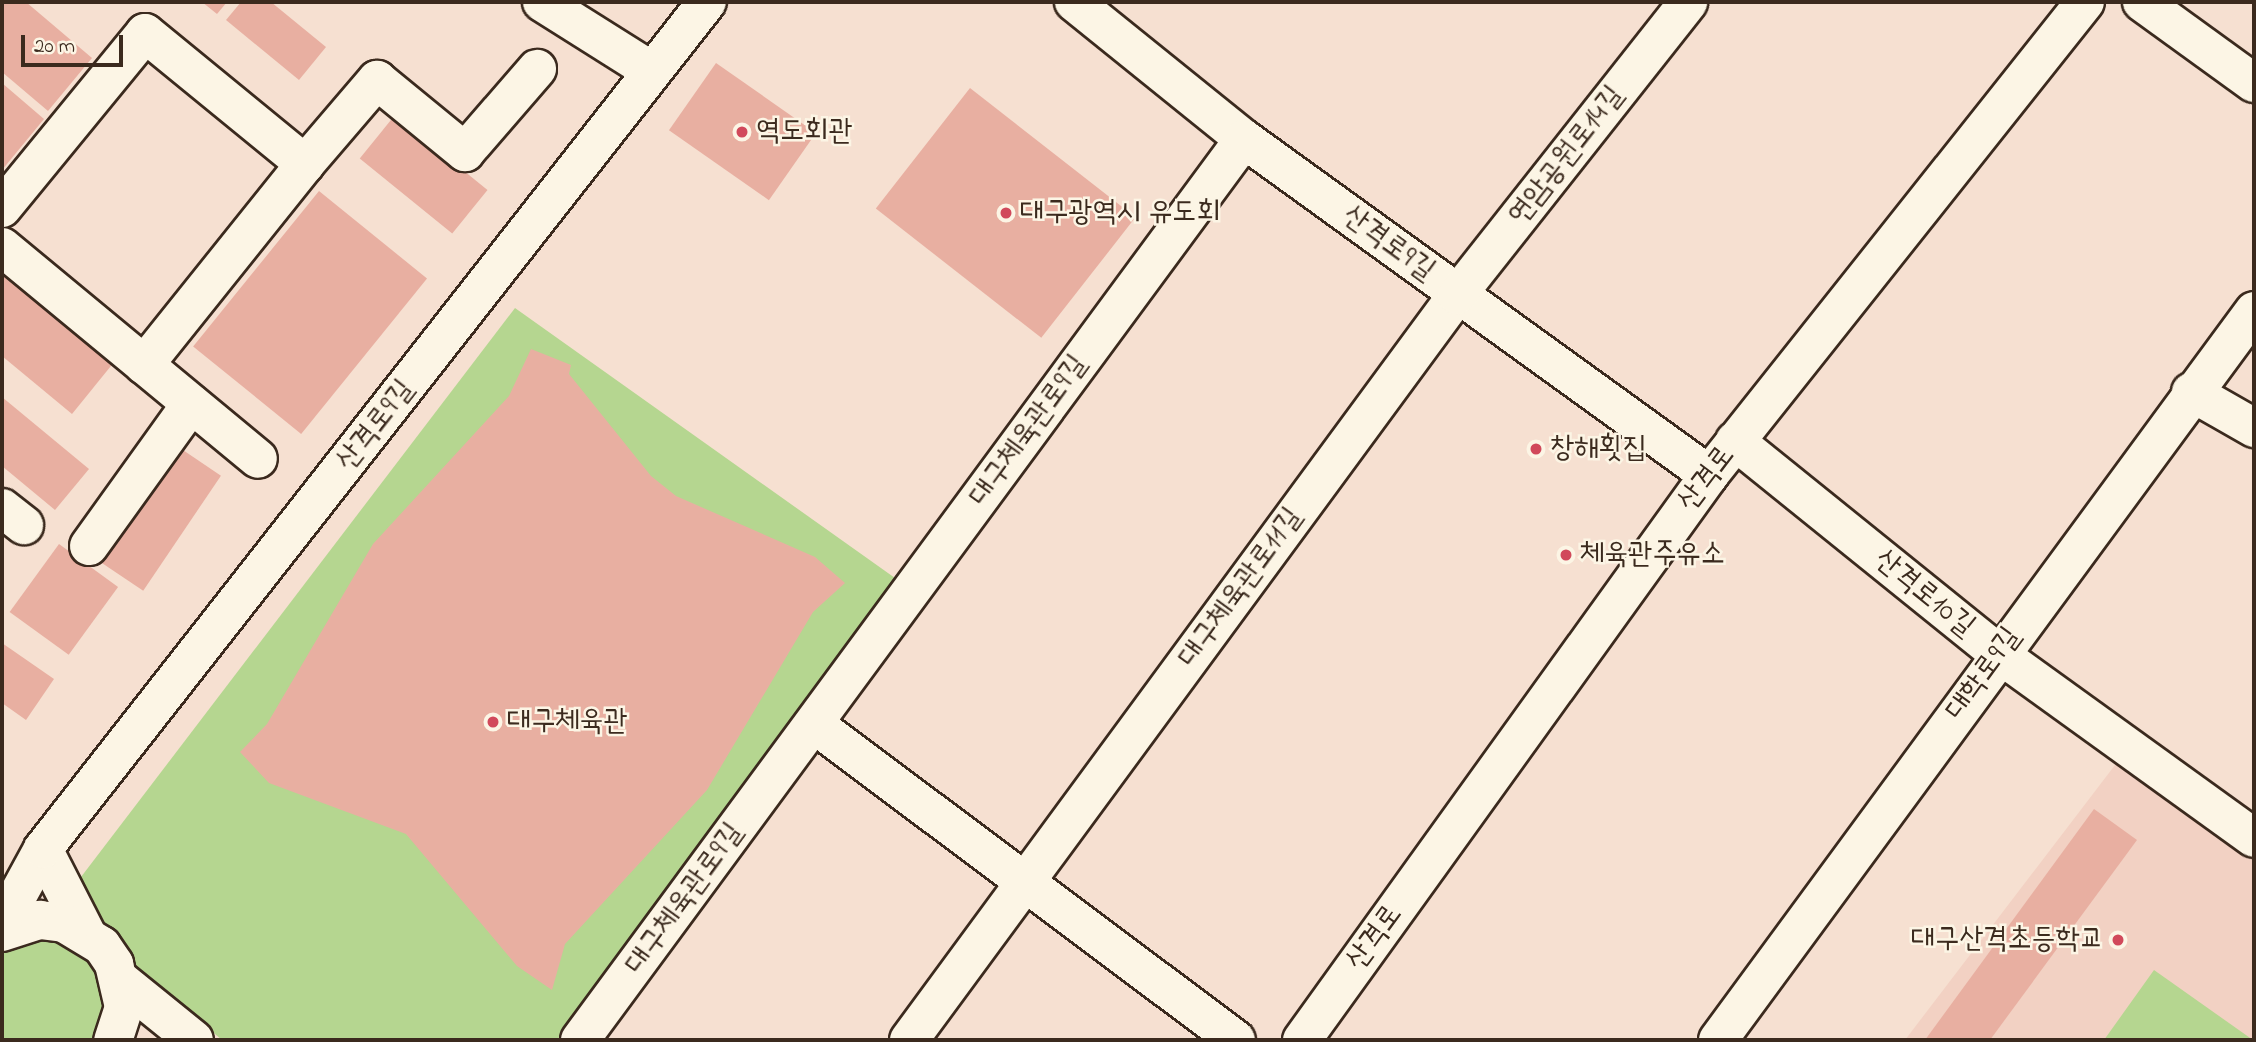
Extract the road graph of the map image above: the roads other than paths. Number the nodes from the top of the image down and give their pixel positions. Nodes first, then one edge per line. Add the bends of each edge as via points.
1 (542, 2) edge
2 (707, 2) edge
3 (1074, 2) edge
4 (2085, 2) edge
5 (2142, 2) edge
6 (1674, 7) edge
7 (537, 69) dead end
8 (650, 70) junction
9 (2252, 78) edge
10 (1244, 139) junction
11 (305, 164) junction
12 (2, 208) edge
13 (2, 247) edge
14 (1457, 295) junction
15 (2254, 311) edge
16 (144, 365) junction
17 (2191, 391) junction
18 (191, 404) junction
19 (2254, 428) edge
20 (1735, 441) junction
21 (258, 459) dead end
22 (1709, 475) junction
23 (89, 546) dead end
24 (1999, 654) junction
25 (814, 724) junction
26 (2254, 838) edge
27 (43, 849) junction
28 (1024, 881) junction
29 (2, 924) edge
30 (2, 932) edge
31 (87, 935) junction
32 (120, 980) junction
33 (113, 1040) edge
34 (194, 1040) edge
35 (580, 1040) edge
36 (909, 1040) edge
37 (1236, 1040) edge
38 (1302, 1040) edge
39 (1718, 1040) edge

1 - 8 street
2 - 8 street, 산격로9길
3 - 10 street, 산격로9길
4 - 20 street, 산격로
5 - 9 street
6 - 14 street, 연암공원로14길
7 - 11 street via 465,152 377,80
8 - 27 street, 산격로9길
10 - 14 street, 산격로9길
10 - 25 street, 대구체육관로9길
11 - 12 street via 145,33
11 - 16 street
13 - 16 street
14 - 22 street, 산격로9길
14 - 28 street, 대구체육관로11길
15 - 17 street, 대학로9길
16 - 18 street
17 - 19 street
17 - 24 street, 대학로9길
18 - 21 street
18 - 23 street
20 - 22 street, 산격로
20 - 24 street, 산격로10길
22 - 38 street, 산격로
24 - 26 street, 산격로10길
24 - 39 street, 대학로9길
25 - 28 street
25 - 35 street, 대구체육관로9길
27 - 29 street, 산격로9길
27 - 31 street
28 - 36 street, 대구체육관로11길
28 - 37 street
30 - 31 street via 40,920 64,923
31 - 32 street via 102,946
32 - 33 street via 124,1007
32 - 34 street

